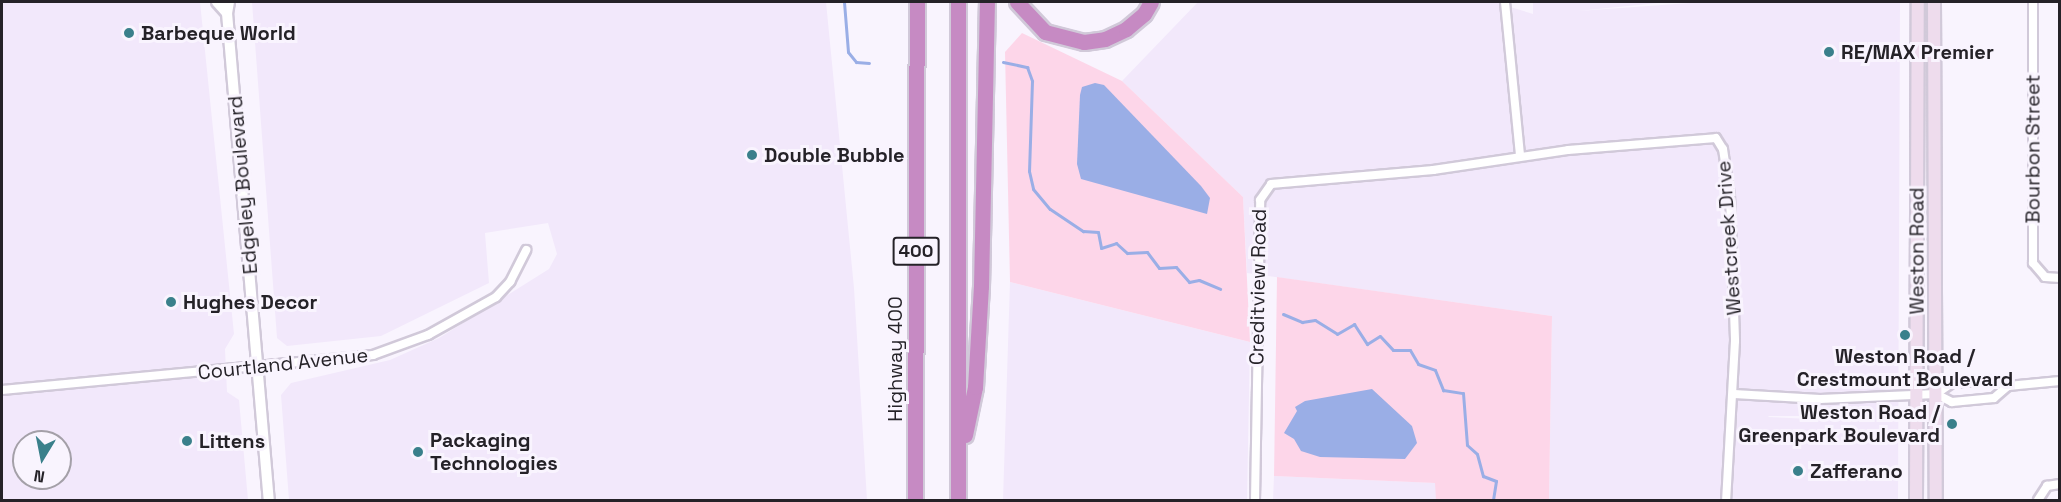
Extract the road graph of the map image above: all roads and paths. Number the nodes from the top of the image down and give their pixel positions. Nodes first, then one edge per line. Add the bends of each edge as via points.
1 (217, 2) edge
2 (917, 2) edge
3 (958, 2) edge
4 (987, 2) edge
5 (1017, 2) edge
6 (1151, 2) edge
7 (1505, 2) edge
8 (1918, 2) edge
9 (1934, 2) edge
10 (2033, 2) edge
11 (228, 7) edge
12 (1520, 156) junction
13 (526, 250) dead end
14 (2060, 278) edge
15 (258, 369) junction
16 (2060, 381) edge
17 (2008, 386) junction
18 (2, 390) edge
19 (1734, 394) junction
20 (1936, 394) junction
21 (1915, 395) junction
22 (959, 465) junction
23 (2060, 484) edge
24 (269, 501) edge
25 (915, 501) edge
26 (958, 501) edge
27 (1255, 501) edge
28 (1726, 501) edge
29 (1916, 501) edge
30 (1936, 501) edge
31 (2038, 501) edge

1 - 11 street, Edgeley Boulevard
2 - 25 highway, Highway 400 / 400
3 - 22 highway, 400
4 - 22 highway via 976,376
5 - 6 highway via 1045,32 1084,42 1105,39 1126,29 1144,14
7 - 12 street
8 - 21 main road, Weston Road
9 - 20 main road, Weston Road
10 - 14 street, Bourbon Street via 2033,263 2045,277
11 - 15 street, Edgeley Boulevard
12 - 19 street, Westcreek Drive via 1716,138 1723,149 1730,196
12 - 27 street, Creditview Road via 1433,170 1271,184 1260,195
13 - 15 street, Courtland Avenue via 510,282 496,297 428,335 359,359
15 - 18 street, Courtland Avenue
15 - 24 street, Edgeley Boulevard
16 - 17 street
17 - 20 street via 1992,380 1952,383
17 - 20 street via 1994,398 1952,402
19 - 21 street via 1811,399
19 - 28 street, Westcreek Drive
20 - 21 street
20 - 30 main road, Weston Road
21 - 29 main road, Weston Road
22 - 26 highway, 400
23 - 31 street via 2039,492

